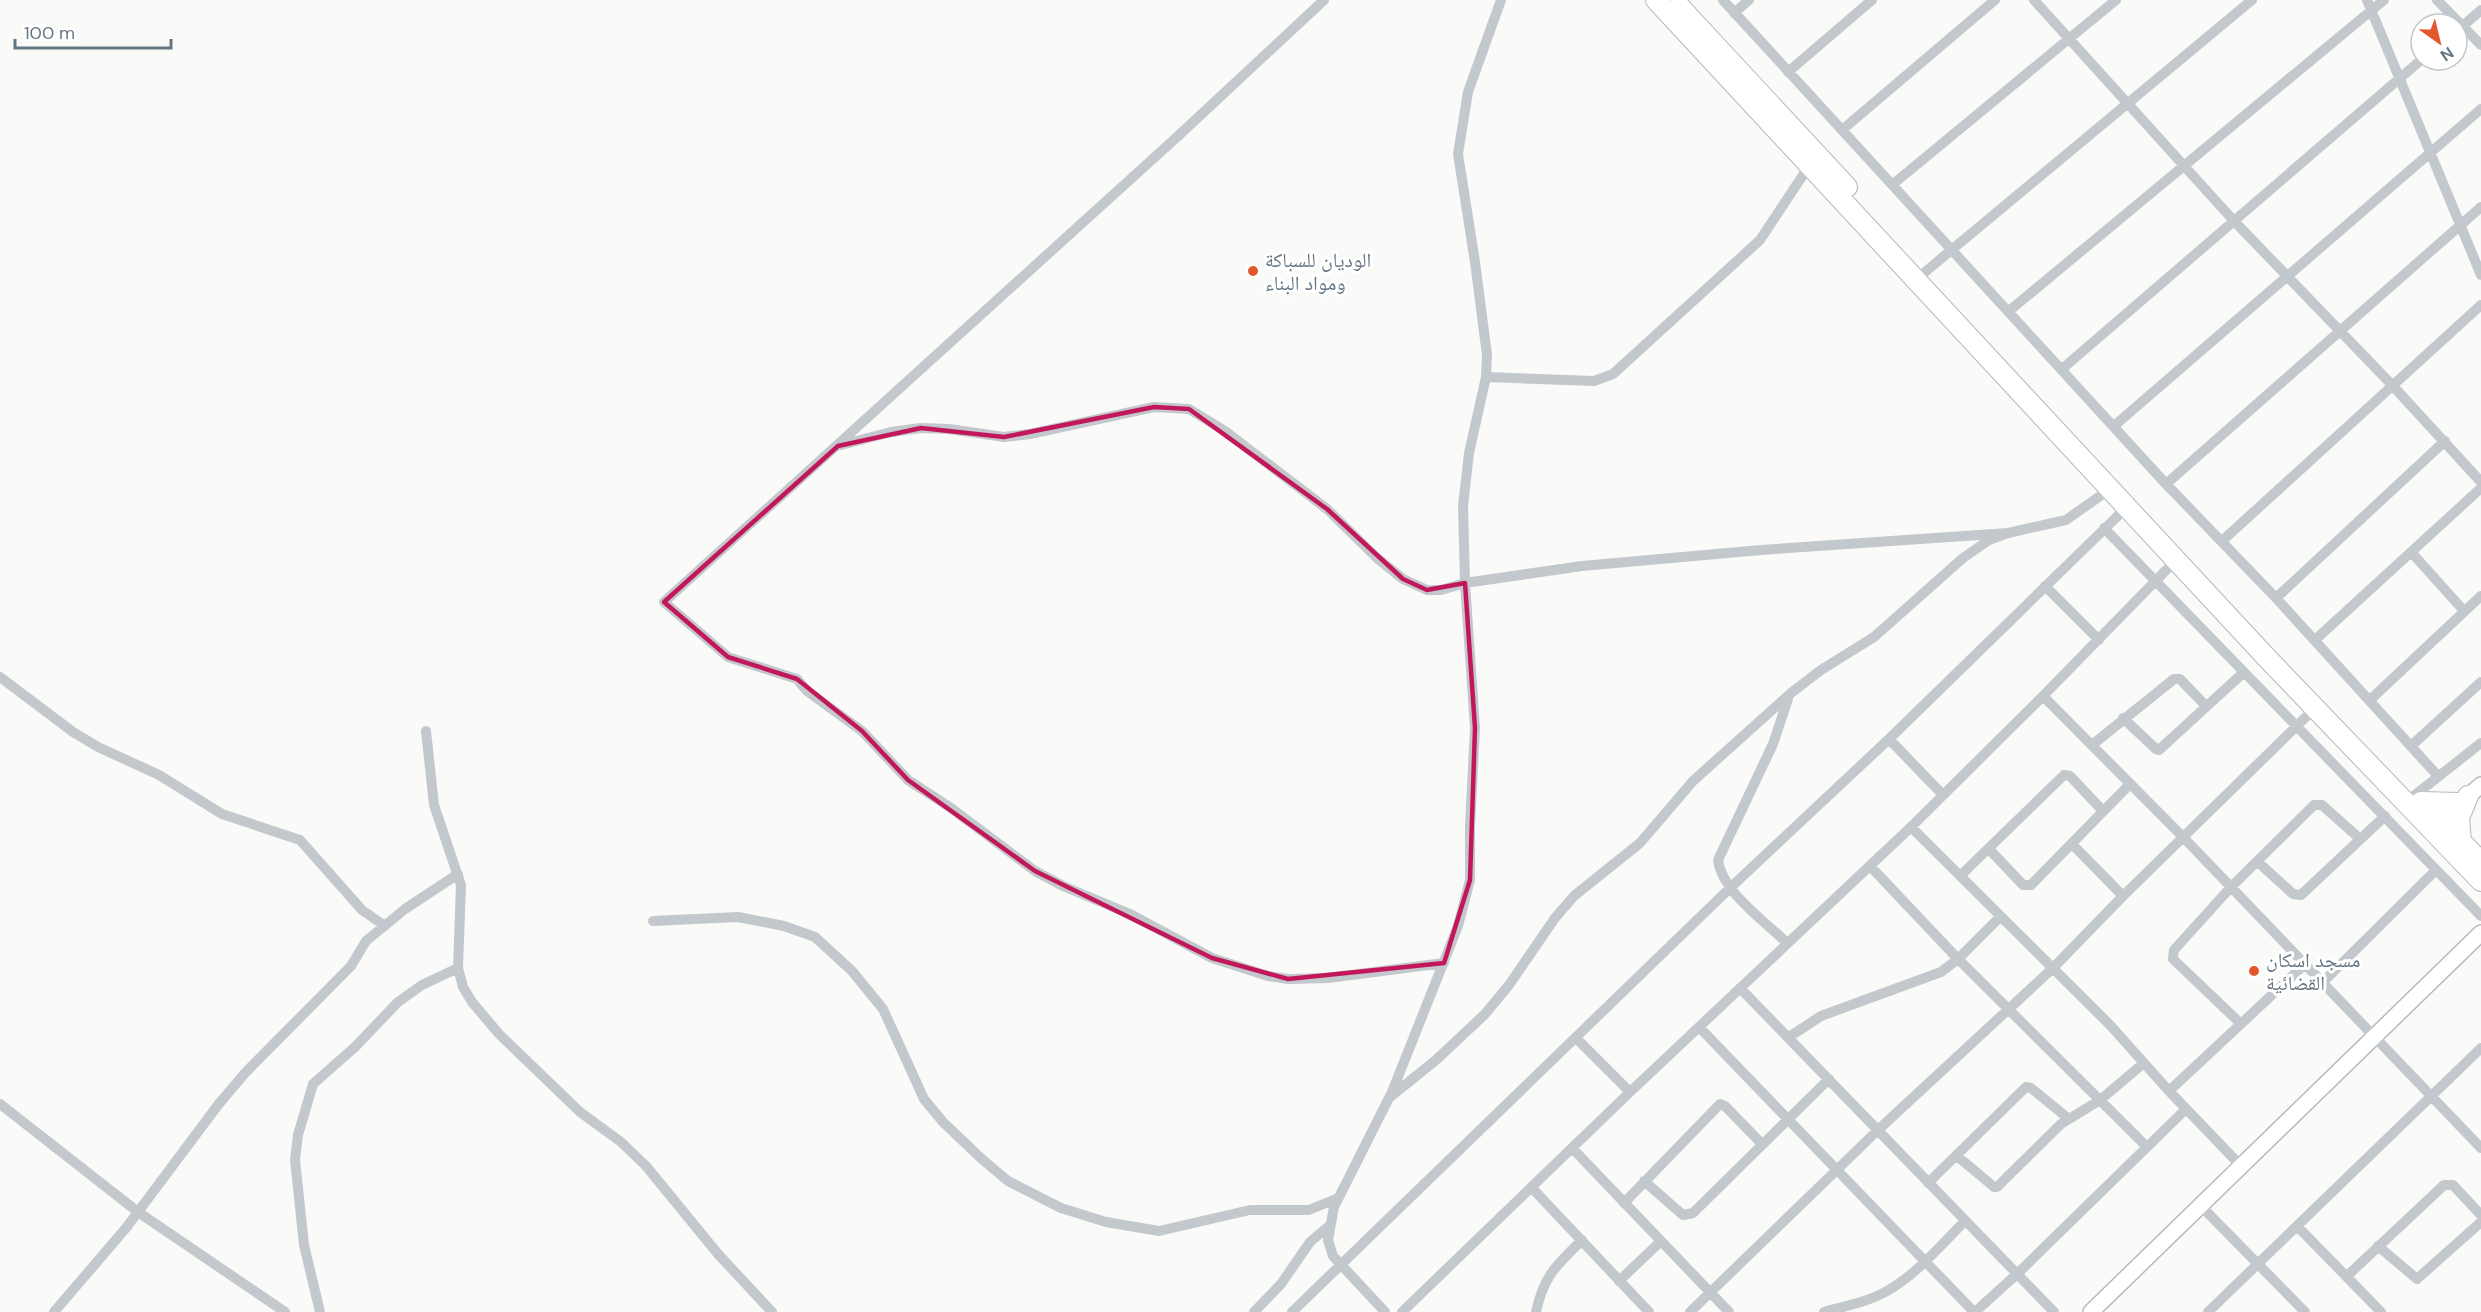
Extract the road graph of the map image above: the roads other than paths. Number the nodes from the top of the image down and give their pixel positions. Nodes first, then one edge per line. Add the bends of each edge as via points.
1 (1324, 0) edge
2 (1501, 0) edge
3 (1656, 0) edge
4 (1673, 0) edge
5 (1723, 0) edge
6 (1749, 0) edge
7 (1872, 0) edge
8 (1995, 0) edge
9 (2034, 0) edge
10 (2116, 0) edge
11 (2252, 0) edge
12 (2384, 0) edge
13 (2437, 0) edge
14 (2369, 5) edge
15 (2481, 10) edge
16 (2447, 12) edge
17 (1734, 13) junction
18 (2469, 21) edge
19 (2469, 36) edge
20 (2069, 39) junction
21 (2481, 45) edge
22 (2409, 69) edge
23 (1788, 72) junction
24 (2398, 78) junction
25 (2128, 103) junction
26 (2481, 109) edge
27 (1842, 130) junction
28 (2430, 152) junction
29 (2184, 165) junction
30 (1809, 166) junction
31 (1892, 185) junction
32 (2481, 207) edge
33 (2234, 221) junction
34 (2459, 226) junction
35 (1952, 249) junction
36 (1925, 272) junction
37 (2287, 275) junction
38 (2481, 275) edge
39 (2481, 306) edge
40 (2009, 311) junction
41 (2341, 331) junction
42 (2062, 369) junction
43 (1486, 377) junction
44 (2393, 386) junction
45 (2114, 426) junction
46 (2445, 441) junction
47 (838, 446) junction
48 (2481, 482) edge
49 (2166, 484) junction
50 (2481, 488) edge
51 (2110, 489) junction
52 (2127, 507) junction
53 (2104, 528) junction
54 (2008, 533) junction
55 (2222, 541) junction
56 (2412, 553) junction
57 (2176, 560) junction
58 (2156, 582) junction
59 (1465, 583) junction
60 (2045, 586) junction
61 (2481, 596) edge
62 (2276, 598) junction
63 (2464, 612) junction
64 (2099, 640) junction
65 (2315, 640) junction
66 (2242, 673) junction
67 (0, 677) edge
68 (2481, 682) edge
69 (1791, 693) junction
70 (2043, 696) junction
71 (2370, 700) junction
72 (2206, 706) junction
73 (2315, 708) junction
74 (2123, 718) junction
75 (2297, 726) junction
76 (426, 731) dead end
77 (1889, 739) junction
78 (2481, 743) edge
79 (2092, 745) junction
80 (2411, 746) junction
81 (2438, 776) junction
82 (2130, 784) junction
83 (1943, 795) junction
84 (2470, 795) edge
85 (2418, 798) junction
86 (2386, 802) junction
87 (2103, 811) junction
88 (2436, 825) junction
89 (1911, 827) junction
90 (2183, 837) junction
91 (2359, 838) junction
92 (2461, 842) junction
93 (2072, 844) junction
94 (1989, 849) junction
95 (2258, 861) junction
96 (2481, 862) edge
97 (1870, 866) junction
98 (2436, 870) junction
99 (458, 874) junction
100 (1960, 876) junction
101 (2481, 882) edge
102 (2231, 887) junction
103 (1730, 888) junction
104 (2123, 896) junction
105 (2481, 916) edge
106 (2000, 917) junction
107 (653, 921) dead end
108 (385, 926) junction
109 (2481, 933) edge
110 (1787, 943) junction
111 (1958, 958) junction
112 (1444, 963) junction
113 (2304, 965) junction
114 (458, 968) junction
115 (2053, 968) junction
116 (2322, 983) junction
117 (1740, 988) junction
118 (2009, 1009) junction
119 (2241, 1024) junction
120 (1699, 1027) junction
121 (1789, 1037) junction
122 (1576, 1038) junction
123 (2375, 1038) junction
124 (2481, 1048) edge
125 (2144, 1063) junction
126 (1829, 1079) junction
127 (2169, 1091) junction
128 (1630, 1092) junction
129 (2431, 1095) junction
130 (1388, 1099) junction
131 (2100, 1100) junction
132 (0, 1104) edge
133 (2186, 1109) junction
134 (1788, 1117) junction
135 (2069, 1119) junction
136 (1878, 1130) junction
137 (1761, 1143) junction
138 (2147, 1147) junction
139 (2481, 1148) edge
140 (1573, 1149) junction
141 (1957, 1156) junction
142 (2241, 1166) junction
143 (1838, 1170) junction
144 (1644, 1181) junction
145 (1928, 1184) junction
146 (1532, 1188) junction
147 (1338, 1198) junction
148 (1624, 1203) junction
149 (2201, 1206) junction
150 (138, 1212) junction
151 (2481, 1215) edge
152 (1964, 1222) junction
153 (2481, 1222) edge
154 (1329, 1226) junction
155 (2297, 1226) junction
156 (1582, 1240) junction
157 (1661, 1241) junction
158 (2378, 1246) junction
159 (1925, 1260) junction
160 (2259, 1264) junction
161 (1340, 1265) junction
162 (2017, 1274) junction
163 (2347, 1276) junction
164 (1619, 1281) junction
165 (1710, 1293) junction
166 (54, 1312) edge
167 (285, 1312) edge
168 (320, 1312) edge
169 (772, 1312) edge
170 (1254, 1312) edge
171 (1293, 1312) edge
172 (1385, 1312) edge
173 (1402, 1312) edge
174 (1536, 1312) edge
175 (1649, 1312) edge
176 (1690, 1312) edge
177 (1730, 1312) edge
178 (1824, 1312) edge
179 (1974, 1312) edge
180 (2054, 1312) edge
181 (2091, 1312) edge
182 (2208, 1312) edge
183 (2305, 1312) edge
184 (2381, 1312) edge

1 - 47 street
2 - 43 street via 1468,92 1458,154 1486,338
3 - 30 highway
4 - 36 highway
5 - 17 street
6 - 17 street
7 - 23 street
8 - 27 street
9 - 20 street
10 - 20 street
11 - 25 street
12 - 14 street
13 - 16 street
14 - 24 street
14 - 29 street
15 - 18 street
17 - 23 street
19 - 21 street
20 - 25 street
20 - 31 street
22 - 24 street
23 - 27 street
24 - 28 street
24 - 33 street
25 - 29 street
25 - 35 street
26 - 28 street
27 - 31 street
28 - 34 street
28 - 37 street
29 - 33 street
29 - 40 street
30 - 43 street via 1760,240 1613,374 1594,381
30 - 51 highway
31 - 35 street
32 - 34 street
33 - 37 street
33 - 42 street
34 - 38 street
34 - 41 street
35 - 36 street
35 - 40 street
36 - 85 highway
37 - 41 street
37 - 45 street
39 - 44 street
40 - 42 street
41 - 44 street
41 - 49 street
42 - 45 street
43 - 59 street via 1469,453 1463,506
44 - 46 street
44 - 55 street
45 - 49 street
46 - 48 street
46 - 62 street
47 - 59 street via 921,428 1004,437 1154,407 1189,409 1225,431 1327,509 1403,579 1428,590
47 - 112 street via 664,602 728,657 797,679 862,731 908,780 1035,871 1130,914 1212,958 1288,979 1328,978
49 - 55 street
50 - 56 street
51 - 52 highway
51 - 54 street via 2066,520
52 - 53 street
52 - 57 highway
53 - 58 street
53 - 60 street
54 - 59 street via 1582,566
54 - 69 street via 1975,549 1874,637
55 - 62 street
56 - 63 street
56 - 65 street
57 - 58 street
57 - 73 highway
58 - 64 street
58 - 66 street
59 - 112 street via 1475,728 1471,864 1458,926
60 - 64 street
60 - 77 street
61 - 63 street
62 - 65 street
63 - 71 street
64 - 70 street
65 - 71 street
66 - 72 street
66 - 75 street
67 - 108 street via 98,747 159,775 222,814 300,840 362,910
68 - 80 street
69 - 103 street via 1773,744 1719,856 1721,872
69 - 130 street via 1693,781 1640,843 1574,896 1485,1014
70 - 79 street
70 - 83 street
71 - 80 street
72 - 74 street via 2180,680 2174,679
72 - 74 street via 2157,750
73 - 75 street
73 - 86 highway
74 - 79 street
75 - 86 street
75 - 90 street
76 - 99 street via 434,805
77 - 83 street
77 - 103 street
78 - 81 street
79 - 82 street
80 - 81 street
81 - 85 street
82 - 87 street
82 - 90 street
83 - 89 street
84 - 85 highway
84 - 88 street
84 - 92 highway via 2459,818
85 - 88 highway
86 - 88 highway
86 - 91 street
86 - 98 street
87 - 93 street
87 - 94 street via 2070,776 2064,775
88 - 92 highway
88 - 101 highway
89 - 97 street
89 - 100 street
90 - 102 street
90 - 104 street
91 - 95 street via 2316,804
91 - 95 street via 2301,896 2293,894
92 - 96 highway
93 - 94 street via 2028,886
93 - 104 street
94 - 100 street
95 - 102 street
97 - 110 street
97 - 111 street
98 - 105 street
98 - 116 street
99 - 108 street
99 - 114 street
100 - 106 street
102 - 113 street
102 - 119 street via 2172,957
103 - 110 street
103 - 122 street
104 - 115 street
106 - 111 street
106 - 115 street
107 - 147 street via 738,917 816,937 852,971 883,1009 924,1099 943,1122 1008,1181 1061,1208 1106,1222 1159,1231 1250,1210 1309,1210
108 - 150 street via 366,941 351,966 238,1081
109 - 123 street
110 - 117 street
111 - 118 street
111 - 121 street via 1935,975 1821,1016
112 - 130 street
113 - 116 street
113 - 119 street
114 - 168 street via 398,1002 313,1084 295,1160 304,1245
114 - 169 street via 463,987 483,1017 580,1112 646,1166
115 - 118 street
115 - 125 street
116 - 123 street
117 - 120 street
117 - 121 street
118 - 131 street
118 - 136 street
119 - 127 street
120 - 128 street
120 - 134 street
121 - 126 street
122 - 128 street
122 - 161 street
123 - 129 street
123 - 142 street
124 - 129 street
125 - 127 street
125 - 131 street
126 - 134 street
126 - 136 street
127 - 133 street
128 - 140 street
129 - 139 street
129 - 155 street
130 - 147 street
131 - 135 street
131 - 138 street
132 - 150 street
133 - 138 street
133 - 142 street
134 - 137 street
134 - 143 street
135 - 141 street via 1997,1187
135 - 141 street via 2026,1087
136 - 143 street
136 - 145 street
137 - 144 street via 1689,1215 1683,1215
137 - 144 street via 1720,1104
138 - 162 street
140 - 146 street
140 - 148 street
141 - 145 street
142 - 149 street
143 - 159 street
143 - 165 street
144 - 148 street
145 - 152 street
146 - 156 street
146 - 173 street
147 - 154 street
148 - 157 street
149 - 160 street
149 - 181 street
150 - 166 street
150 - 167 street
151 - 158 street via 2453,1185 2445,1185
152 - 159 street
152 - 162 street
153 - 158 street via 2417,1278
154 - 161 street via 1330,1250
154 - 170 street via 1310,1242 1281,1284
155 - 160 street
155 - 163 street
156 - 164 street
156 - 174 street via 1546,1279
157 - 164 street
157 - 165 street
158 - 163 street
159 - 178 street via 1888,1291
159 - 179 street
160 - 182 street
160 - 183 street
161 - 171 street
161 - 172 street
162 - 179 street
162 - 180 street
163 - 184 street
164 - 175 street
165 - 176 street
165 - 177 street

